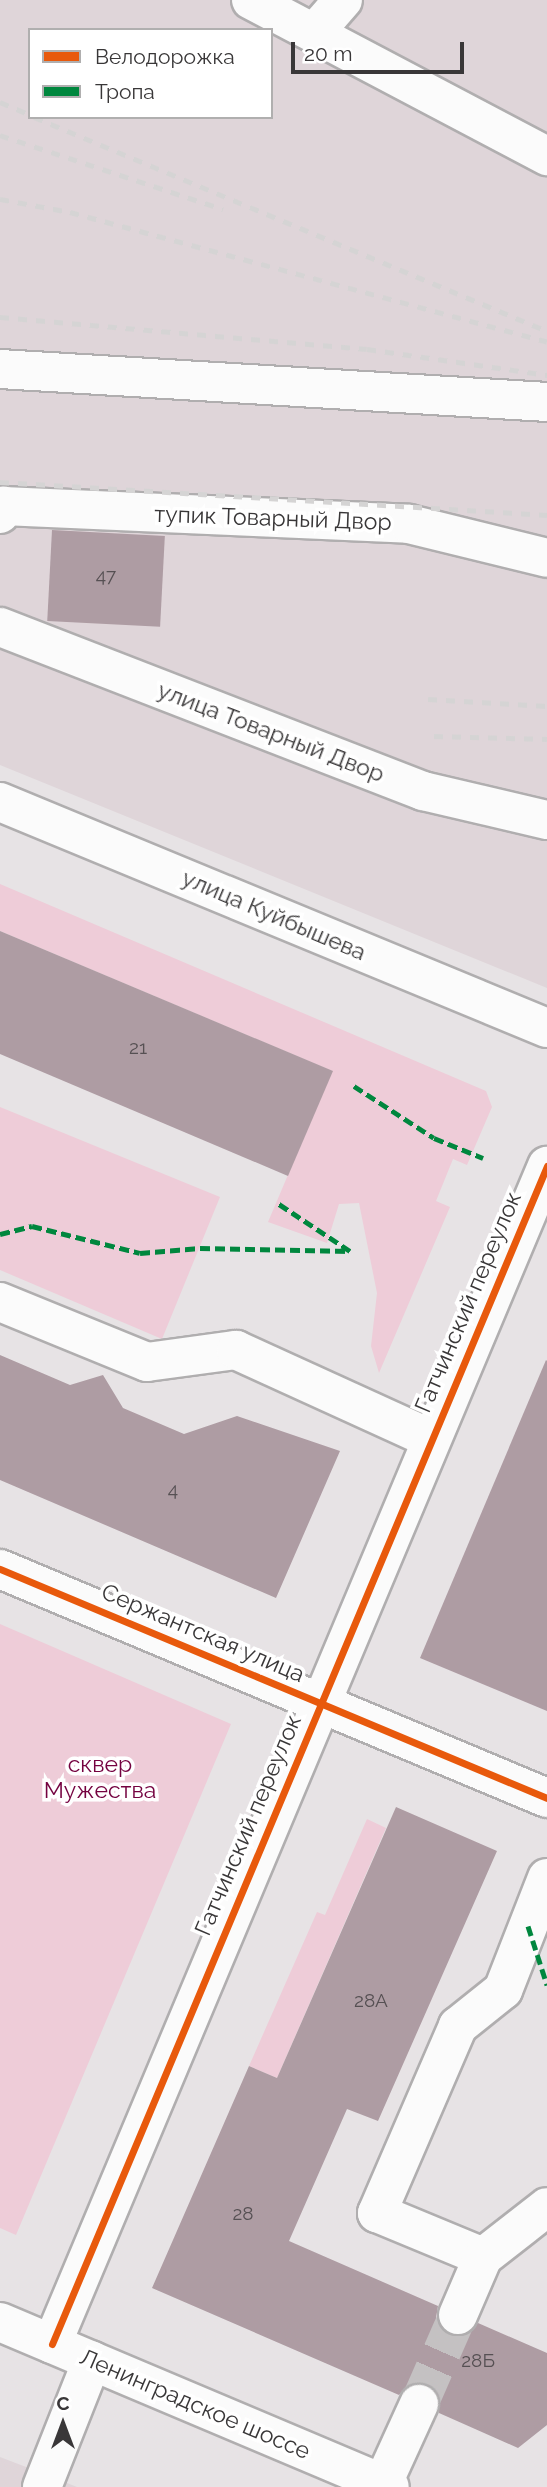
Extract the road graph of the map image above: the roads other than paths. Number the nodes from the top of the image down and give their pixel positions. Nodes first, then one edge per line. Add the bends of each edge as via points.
1 (251, 0) edge
2 (343, 0) edge
3 (316, 31) junction
4 (547, 156) edge
5 (0, 369) edge
6 (547, 402) edge
7 (0, 514) edge
8 (547, 558) edge
9 (0, 627) edge
10 (423, 791) junction
11 (547, 791) edge
12 (0, 802) edge
13 (547, 820) edge
14 (547, 1028) edge
15 (547, 1166) edge
16 (0, 1302) edge
17 (431, 1439) junction
18 (0, 1569) edge
19 (320, 1703) junction
20 (547, 1798) edge
21 (547, 1878) edge
22 (547, 2207) edge
23 (482, 2257) junction
24 (458, 2315) tunnel mouth
25 (0, 2322) edge
26 (51, 2344) junction
27 (92, 2361) junction
28 (419, 2404) tunnel mouth
29 (386, 2485) edge
30 (42, 2487) edge

1 - 3 street
2 - 3 street
3 - 4 street
5 - 6 street
7 - 8 street, тупик Товарный Двор via 3,506 408,524
9 - 10 street, улица Товарный Двор
10 - 11 street
10 - 13 street, улица Товарный Двор
12 - 14 street, улица Куйбышева
15 - 17 street, Гатчинский переулок
16 - 17 street via 147,1362 236,1350
17 - 19 street, Гатчинский переулок
18 - 19 street, Сержантская улица
19 - 20 street, Сержантская улица
19 - 26 street, Гатчинский переулок
21 - 23 street via 503,1990 458,2026 377,2213
22 - 23 street
23 - 24 street
25 - 26 street, Ленинградское шоссе
26 - 27 street, Ленинградское шоссе
27 - 29 street, Ленинградское шоссе
27 - 30 street
28 - 29 street

